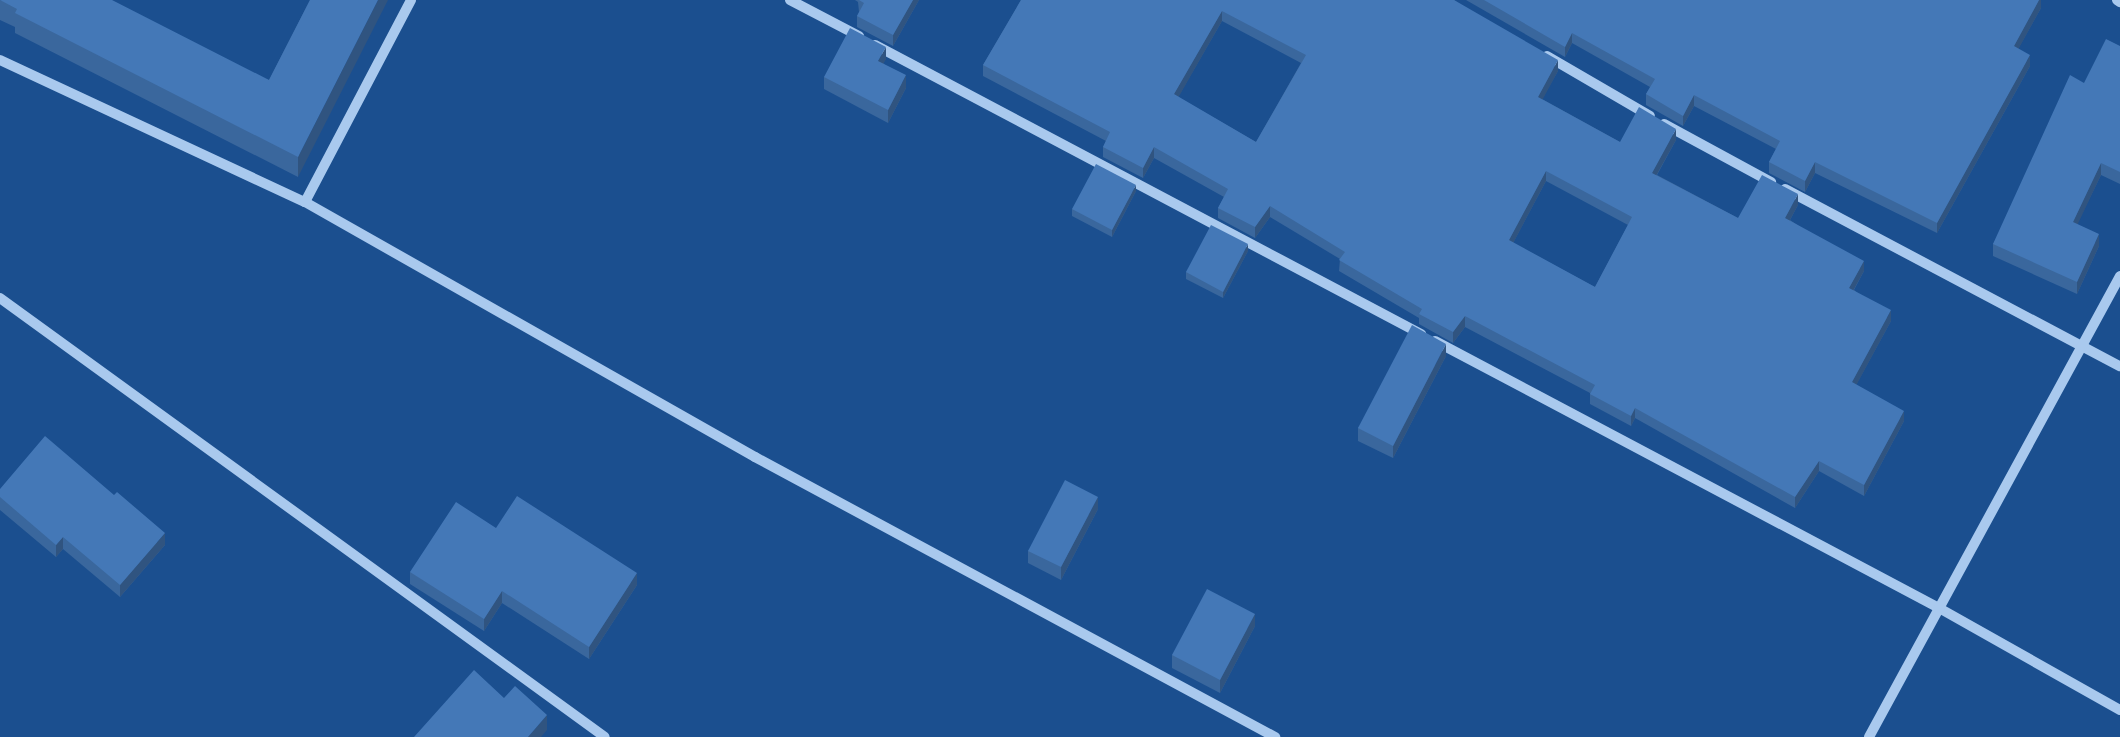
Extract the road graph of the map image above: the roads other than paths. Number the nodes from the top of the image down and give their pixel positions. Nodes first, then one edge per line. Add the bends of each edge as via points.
1 (411, 0) edge
2 (790, 0) edge
3 (1532, 47) edge
4 (0, 60) edge
5 (304, 202) junction
6 (2120, 276) edge
7 (0, 298) edge
8 (2083, 345) junction
9 (2120, 366) edge
10 (1939, 608) junction
11 (2120, 710) edge
12 (605, 737) edge
13 (1275, 737) edge
14 (1869, 737) edge

1 - 5 street
2 - 10 street
3 - 8 street via 1704,147
4 - 5 street
5 - 13 street via 755,457
6 - 8 street
7 - 12 street
8 - 9 street
8 - 10 street
10 - 11 street
10 - 14 street

